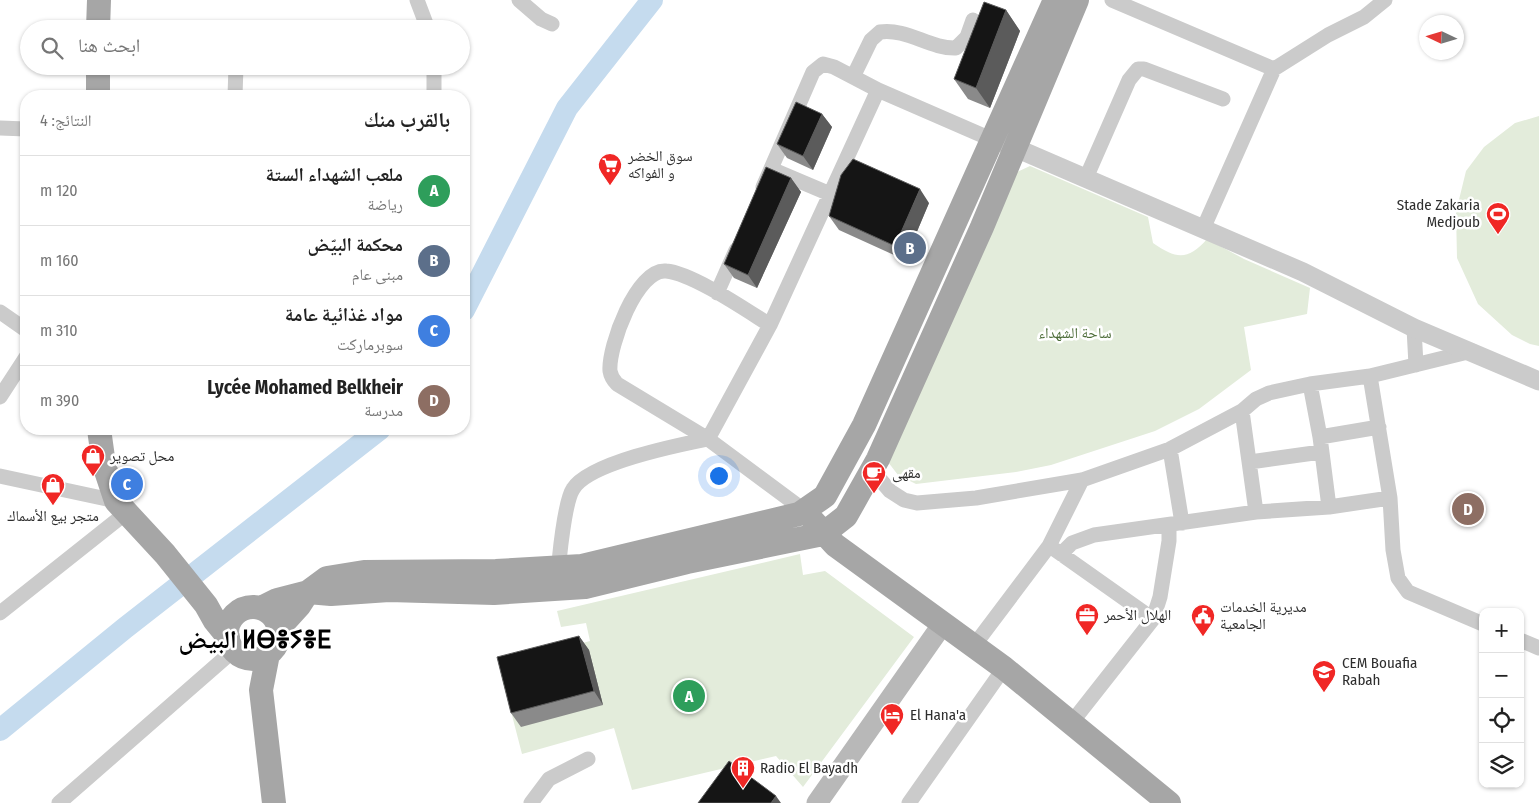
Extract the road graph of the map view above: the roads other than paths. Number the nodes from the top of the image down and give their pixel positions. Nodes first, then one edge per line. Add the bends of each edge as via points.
1 (98, 0) edge
2 (417, 0) edge
3 (519, 0) edge
4 (1055, 0) edge
5 (1077, 0) edge
6 (1112, 0) edge
7 (1385, 0) edge
8 (98, 20) edge
9 (425, 20) edge
10 (973, 20) dead end
11 (552, 24) dead end
12 (1274, 69) junction
13 (98, 75) edge
14 (236, 75) edge
15 (434, 75) edge
16 (853, 77) junction
17 (98, 90) edge
18 (235, 90) edge
19 (434, 90) edge
20 (878, 90) junction
21 (1223, 99) dead end
22 (0, 128) edge
23 (20, 129) edge
24 (1003, 143) junction
25 (771, 169) junction
26 (1086, 178) junction
27 (830, 194) junction
28 (756, 204) edge
29 (959, 214) junction
30 (982, 227) junction
31 (1203, 229) junction
32 (740, 240) edge
33 (717, 293) junction
34 (0, 312) edge
35 (770, 325) junction
36 (20, 326) edge
37 (1414, 328) junction
38 (1472, 351) junction
39 (1416, 365) junction
40 (20, 366) edge
41 (1370, 376) junction
42 (1539, 381) edge
43 (1310, 384) junction
44 (0, 397) edge
45 (1242, 411) junction
46 (1379, 427) junction
47 (100, 435) edge
48 (708, 439) junction
49 (1321, 445) junction
50 (1170, 448) junction
51 (1250, 462) junction
52 (872, 470) junction
53 (0, 476) edge
54 (1082, 480) junction
55 (1390, 498) junction
56 (1329, 506) junction
57 (121, 507) junction
58 (805, 511) junction
59 (1256, 512) junction
60 (1175, 524) junction
61 (823, 534) junction
62 (1055, 550) junction
63 (559, 579) junction
64 (308, 592) junction
65 (206, 605) junction
66 (261, 608) junction
67 (0, 613) edge
68 (237, 613) junction
69 (1153, 619) junction
70 (1479, 622) edge
71 (942, 625) junction
72 (279, 628) junction
73 (1524, 642) edge
74 (973, 646) junction
75 (1539, 648) edge
76 (245, 650) junction
77 (1004, 668) junction
78 (1072, 722) junction
79 (588, 759) dead end
80 (820, 802) edge
81 (59, 803) edge
82 (274, 803) edge
83 (531, 803) edge
84 (909, 803) edge
85 (1169, 803) edge

1 - 8 main road
2 - 9 street
3 - 11 street
4 - 24 main road
5 - 24 main road
6 - 12 street
7 - 12 street via 1364,17
10 - 16 street via 967,37 956,48 940,47 901,33 880,32 871,40
12 - 31 street
13 - 17 main road
14 - 18 street
15 - 19 street
16 - 20 street
16 - 25 street via 828,64 817,66
20 - 24 street
20 - 27 street
21 - 26 street via 1138,69 1129,80
22 - 23 street
24 - 26 street
24 - 29 main road
24 - 30 main road
25 - 27 street
25 - 28 street
26 - 31 street
27 - 35 street
29 - 30 main road
29 - 58 main road via 864,425 825,496
30 - 52 main road
31 - 37 street via 1303,272
32 - 33 street
33 - 35 street
33 - 48 street via 665,270 650,276 640,286 619,327 610,368 617,384
34 - 36 street
35 - 48 street
37 - 38 street
37 - 39 street
38 - 39 street
38 - 42 street
39 - 41 street
40 - 44 street
41 - 43 street
41 - 46 street
43 - 45 street via 1269,393
43 - 49 street
45 - 50 street
45 - 51 street
46 - 49 street
46 - 55 street
47 - 57 main road via 104,465
48 - 58 street
48 - 63 street via 617,463 576,485 568,500
49 - 51 street
49 - 56 street
50 - 54 street
50 - 60 street
51 - 59 street
52 - 54 street via 890,491 904,500 917,503 976,498
52 - 61 main road via 846,516
53 - 57 street
54 - 62 street
55 - 56 street
55 - 70 street via 1393,550 1402,586
56 - 59 street
57 - 65 main road
57 - 67 street
58 - 61 main road
58 - 63 main road via 582,566
59 - 60 street
60 - 62 street via 1094,535
60 - 69 street
61 - 63 main road via 687,562 585,588
61 - 71 main road
62 - 69 street
62 - 74 street
63 - 64 main road via 364,572 327,578
64 - 66 main road
64 - 72 main road
65 - 68 main road
65 - 76 main road via 215,621
66 - 68 main road via 247,608
66 - 72 main road via 274,617
68 - 76 main road via 229,624
69 - 78 street
71 - 74 main road
71 - 80 main road
72 - 76 main road via 278,640
73 - 75 street
74 - 77 main road
76 - 81 street
76 - 82 main road via 261,690
77 - 78 main road
77 - 84 street
78 - 85 main road
79 - 83 street via 549,779

